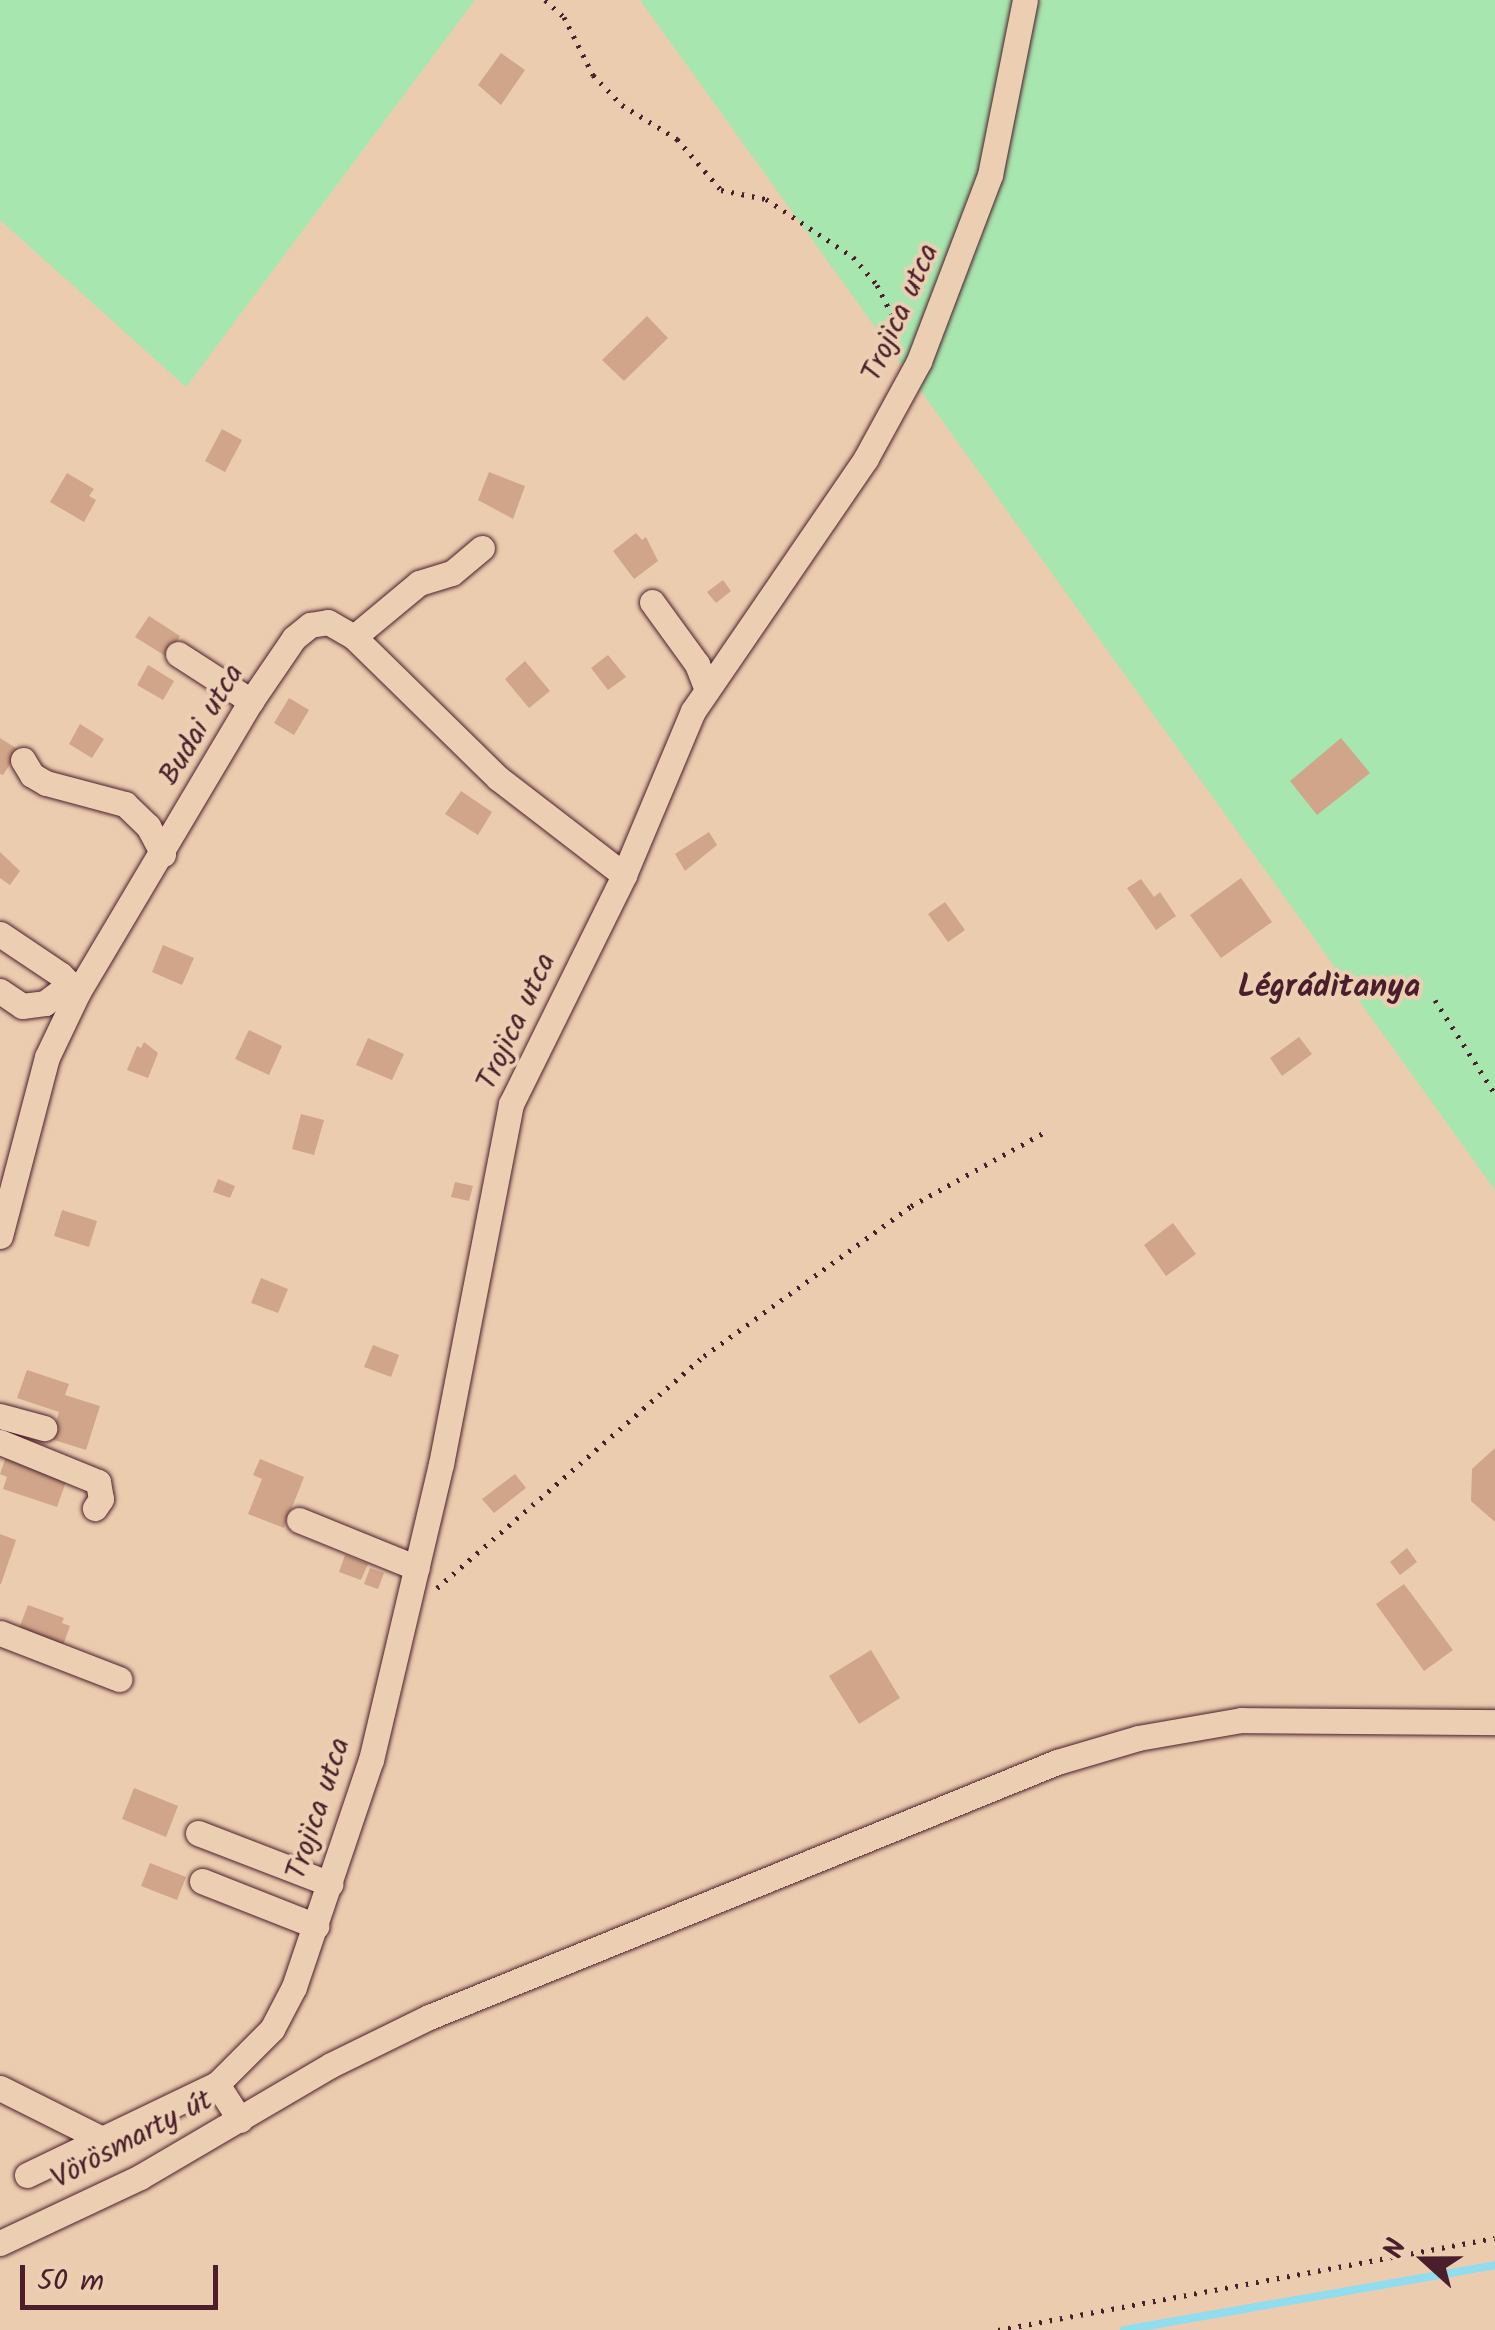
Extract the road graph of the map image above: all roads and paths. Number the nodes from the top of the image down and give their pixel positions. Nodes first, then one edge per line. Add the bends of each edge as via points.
1 (545, 0) edge
2 (1024, 0) edge
3 (897, 344) dead end
4 (482, 548) dead end
5 (652, 602) dead end
6 (354, 637) junction
7 (178, 654) dead end
8 (707, 690) junction
9 (251, 702) junction
10 (24, 760) dead end
11 (163, 854) junction
12 (624, 875) junction
13 (0, 934) edge
14 (74, 988) junction
15 (0, 991) edge
16 (1435, 1000) dead end
17 (1495, 1094) edge
18 (1043, 1133) dead end
19 (0, 1236) edge
20 (0, 1416) edge
21 (44, 1428) dead end
22 (0, 1442) edge
23 (95, 1508) dead end
24 (298, 1520) dead end
25 (417, 1568) junction
26 (412, 1594) junction
27 (0, 1633) edge
28 (119, 1679) dead end
29 (1495, 1722) edge
30 (198, 1833) dead end
31 (202, 1881) dead end
32 (330, 1884) junction
33 (316, 1926) junction
34 (217, 2084) junction
35 (0, 2088) edge
36 (240, 2120) junction
37 (102, 2139) junction
38 (27, 2176) dead end
39 (1495, 2238) edge
40 (0, 2243) edge
41 (998, 2330) edge

1 - 3 path via 582,44 593,75 622,105 677,139 721,190 766,199 853,256 899,329
2 - 8 street, Trojica utca via 990,176 920,362 866,458
4 - 6 street via 452,573 419,583
5 - 8 street via 697,664
6 - 9 street, Budai utca via 328,622 310,624
6 - 12 street, Budai utca via 498,778
7 - 9 street
8 - 12 street, Trojica utca
9 - 11 street, Budai utca
10 - 11 street via 46,784 125,804
11 - 14 street, Budai utca
12 - 25 street, Trojica utca via 512,1104
13 - 14 street
14 - 15 street via 22,1006
14 - 19 street, Budai utca via 47,1056
16 - 17 path
18 - 26 path via 911,1206 736,1333 431,1594
20 - 21 street
22 - 23 street via 98,1482
24 - 25 street
25 - 26 street, Trojica utca
26 - 32 street, Trojica utca via 371,1760
27 - 28 street
29 - 36 street, Vörösmarty út via 1241,1720 1138,1738 1057,1762 429,2016
30 - 32 street
31 - 33 street
32 - 33 street, Trojica utca
33 - 34 street, Trojica utca via 272,2029
34 - 36 street
34 - 37 street, Trojica utca
35 - 37 street
36 - 40 street, Vörösmarty út via 140,2177
37 - 38 street, Trojica utca
39 - 41 path

